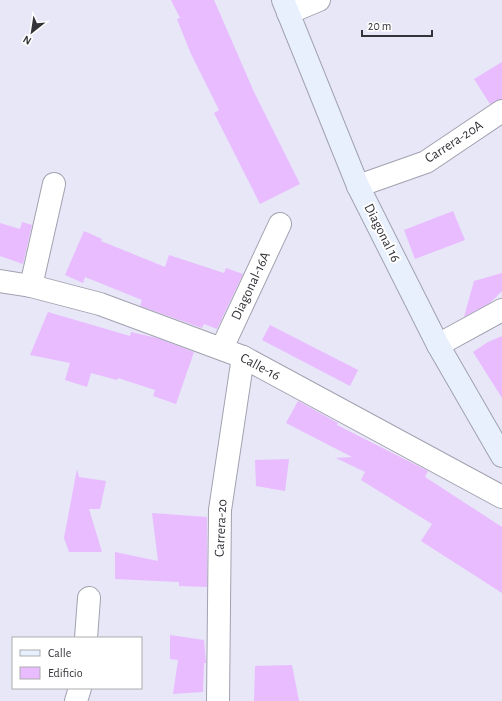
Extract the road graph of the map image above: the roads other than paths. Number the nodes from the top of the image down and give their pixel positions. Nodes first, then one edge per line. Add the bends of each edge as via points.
1 (319, 0) edge
2 (285, 7) edge
3 (502, 111) edge
4 (54, 184) dead end
5 (358, 186) junction
6 (280, 224) dead end
7 (0, 281) edge
8 (31, 286) junction
9 (502, 310) edge
10 (438, 345) junction
11 (222, 348) junction
12 (243, 357) junction
13 (502, 456) edge
14 (502, 497) edge
15 (89, 598) dead end
16 (86, 637) edge
17 (80, 689) edge
18 (76, 701) edge
19 (218, 701) edge

1 - 2 street
2 - 5 street, Diagonal 16
3 - 5 street, Carrera-20A via 426,162
4 - 8 street
5 - 10 street, Diagonal 16
6 - 11 street, Diagonal-16A
7 - 8 street, Calle-16
8 - 11 street, Calle-16 via 100,304
9 - 10 street
10 - 13 street, Diagonal 16
11 - 12 street, Calle-16
12 - 14 street, Calle-16
12 - 19 street, Carrera-20 via 220,510
15 - 16 street
17 - 18 street

